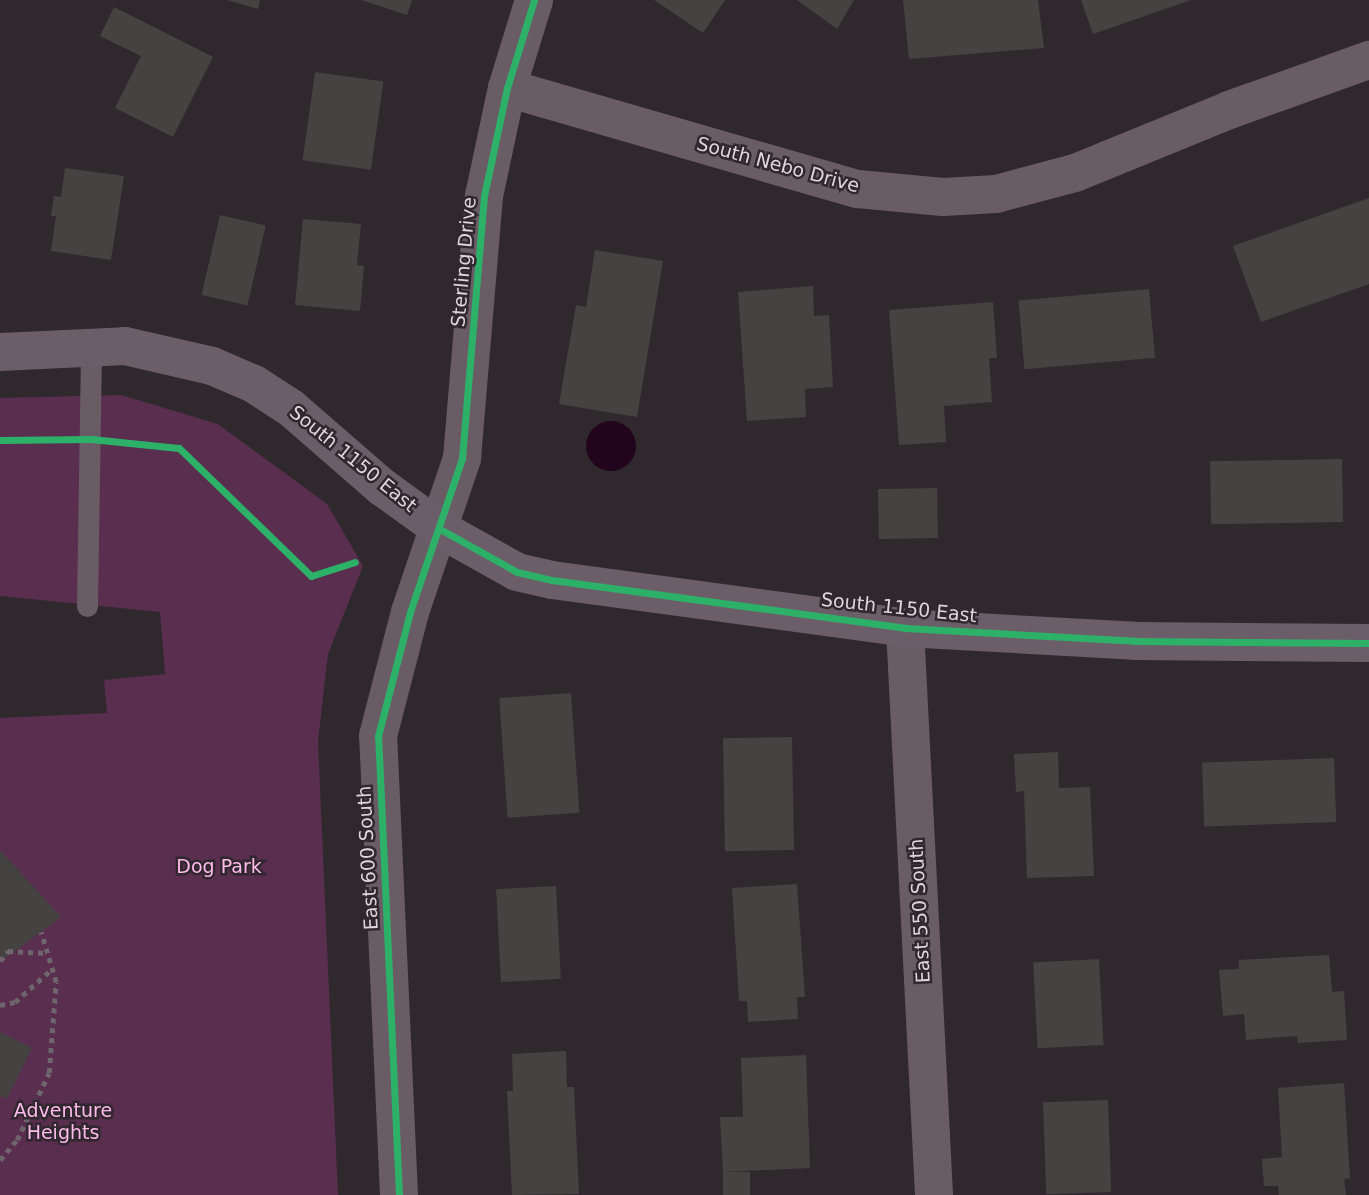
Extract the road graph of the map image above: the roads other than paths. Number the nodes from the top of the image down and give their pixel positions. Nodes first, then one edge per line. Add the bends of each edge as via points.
1 (534, 0) edge
2 (1369, 60) edge
3 (507, 88) junction
4 (91, 349) junction
5 (0, 352) edge
6 (440, 529) junction
7 (87, 606) dead end
8 (905, 628) junction
9 (1369, 643) edge
10 (399, 1195) edge
11 (934, 1195) edge

1 - 3 street, Sterling Drive
2 - 3 street, South Nebo Drive via 1229,110 1075,173 996,194 943,197 858,189
3 - 6 street, Sterling Drive via 484,196 462,458
4 - 5 street, South 1150 East
4 - 6 street, South 1150 East via 125,346 172,354 254,384 291,408 382,487
4 - 7 lane
6 - 8 street, South 1150 East via 517,572 540,577
6 - 10 street, East 600 South via 410,611 378,736
8 - 9 street, South 1150 East via 1135,641
8 - 11 street, East 550 South

